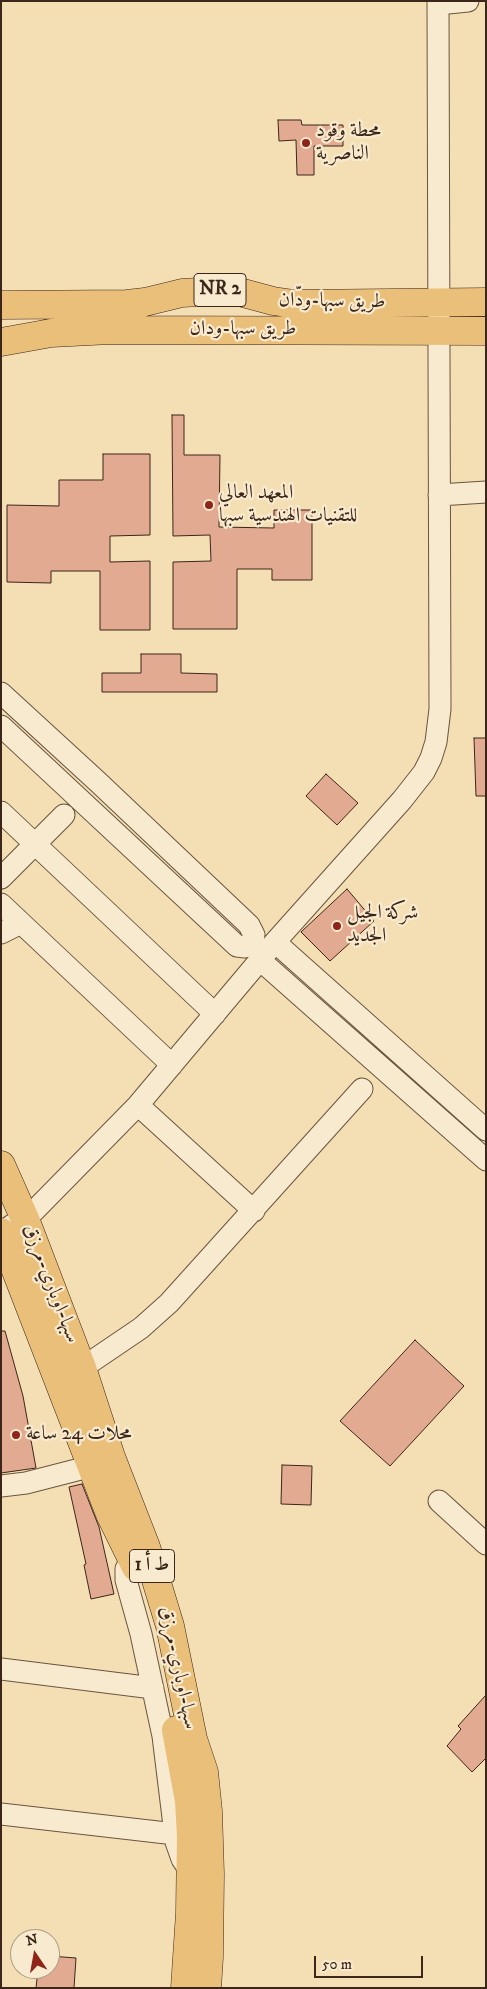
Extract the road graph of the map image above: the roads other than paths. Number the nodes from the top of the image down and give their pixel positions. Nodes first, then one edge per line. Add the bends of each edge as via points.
1 (468, 1) edge
2 (438, 2) edge
3 (486, 302) edge
4 (438, 303) junction
5 (1, 305) edge
6 (438, 331) junction
7 (486, 331) edge
8 (1, 342) edge
9 (486, 492) edge
10 (439, 495) junction
11 (1, 693) edge
12 (1, 726) edge
13 (98, 782) junction
14 (80, 800) junction
15 (1, 812) edge
16 (64, 814) dead end
17 (36, 843) junction
18 (1, 878) edge
19 (1, 904) edge
20 (21, 923) junction
21 (1, 933) edge
22 (275, 942) junction
23 (260, 960) junction
24 (215, 1014) junction
25 (172, 1065) junction
26 (362, 1089) dead end
27 (138, 1106) junction
28 (460, 1108) junction
29 (446, 1123) junction
30 (486, 1130) edge
31 (486, 1160) edge
32 (1, 1165) edge
33 (254, 1211) junction
34 (13, 1223) edge
35 (1, 1232) edge
36 (82, 1368) junction
37 (92, 1466) junction
38 (1, 1486) edge
39 (439, 1501) dead end
40 (486, 1544) edge
41 (132, 1557) junction
42 (1, 1669) edge
43 (154, 1688) junction
44 (1, 1814) edge
45 (175, 1834) junction
46 (190, 1872) junction
47 (185, 1988) edge
48 (207, 1988) edge

1 - 2 street
2 - 4 street
3 - 4 highway, طريق سبها-ودّان / NR 2
4 - 5 highway, طريق سبها-ودّان / NR 2 via 294,304 232,290 182,293 127,304
4 - 6 street
6 - 7 highway, طريق سبها-ودان / NR 2
6 - 8 highway, طريق سبها-ودان / NR 2 via 110,330 51,333
6 - 10 street
9 - 10 street
10 - 22 street via 440,709 431,758 402,800
11 - 13 street
12 - 14 street
13 - 14 street
13 - 14 street via 252,928 252,943 245,947 237,946
15 - 17 street
16 - 17 street
17 - 18 street
17 - 24 street
19 - 20 street
20 - 21 street
20 - 25 street
22 - 23 street
22 - 28 street
23 - 24 street
23 - 29 street
24 - 25 street
25 - 27 street
26 - 33 street
27 - 33 street
27 - 34 street
28 - 29 street
28 - 30 street
29 - 31 street
32 - 34 highway, سبها-اوباري-مرزق / ط أ 1
33 - 36 street via 160,1312
34 - 36 highway, سبها-اوباري-مرزق / ط أ 1
35 - 37 highway, سبها-اوباري-مرزق / ط أ 1
36 - 48 highway, سبها-اوباري-مرزق / ط أ 1 via 160,1592 193,1739 204,1772 210,1874
37 - 38 street
37 - 41 highway, سبها-اوباري-مرزق / ط أ 1 via 110,1514
39 - 40 street
41 - 43 street via 126,1569 126,1580
41 - 46 highway, سبها-اوباري-مرزق / ط أ 1 via 156,1634 169,1694 188,1801
42 - 43 street
43 - 45 street
44 - 45 street
45 - 46 street via 178,1851
46 - 47 highway, سبها-اوباري-مرزق / ط أ 1

